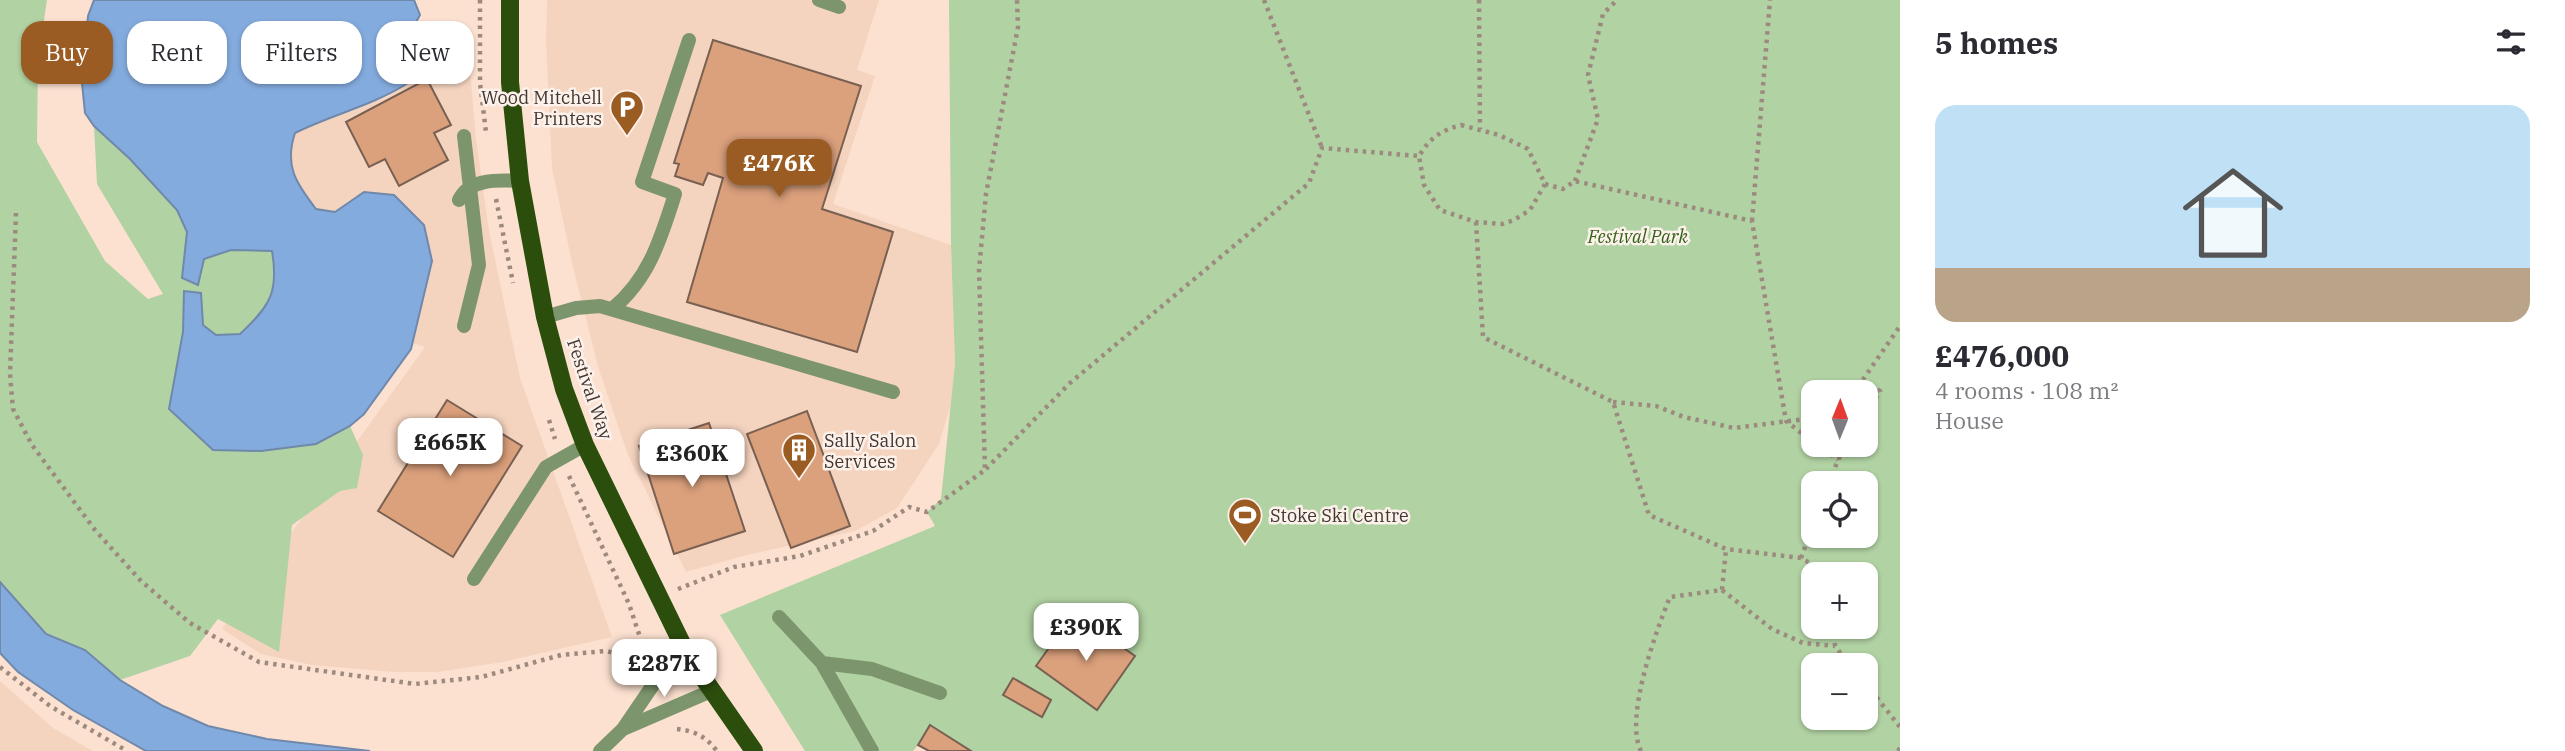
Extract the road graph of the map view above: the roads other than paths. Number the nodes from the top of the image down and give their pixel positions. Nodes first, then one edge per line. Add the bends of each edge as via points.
1 (510, 0) edge
2 (819, 0) edge
3 (839, 7) dead end
4 (689, 40) dead end
5 (464, 136) dead end
6 (520, 181) junction
7 (469, 188) junction
8 (459, 200) dead end
9 (612, 309) junction
10 (545, 317) junction
11 (464, 326) dead end
12 (893, 392) dead end
13 (585, 444) junction
14 (474, 579) dead end
15 (779, 617) dead end
16 (688, 656) junction
17 (822, 663) junction
18 (711, 691) junction
19 (940, 693) dead end
20 (623, 729) junction
21 (600, 751) edge
22 (754, 751) edge
23 (872, 751) edge

1 - 6 main road, Festival Way via 510,82
2 - 3 street
4 - 9 street via 642,182 675,194 653,257 631,294
5 - 7 street
6 - 7 street via 492,180
6 - 10 main road, Festival Way
7 - 8 street
7 - 11 street via 479,265
9 - 10 street via 576,308
9 - 12 street
10 - 13 main road, Festival Way via 564,389
13 - 14 street via 546,467
13 - 16 main road, Festival Way
15 - 17 street
16 - 18 main road, Festival Way
16 - 20 street via 655,682
17 - 19 street via 872,670
17 - 23 street
18 - 20 street
18 - 22 main road, Festival Way
20 - 21 street

